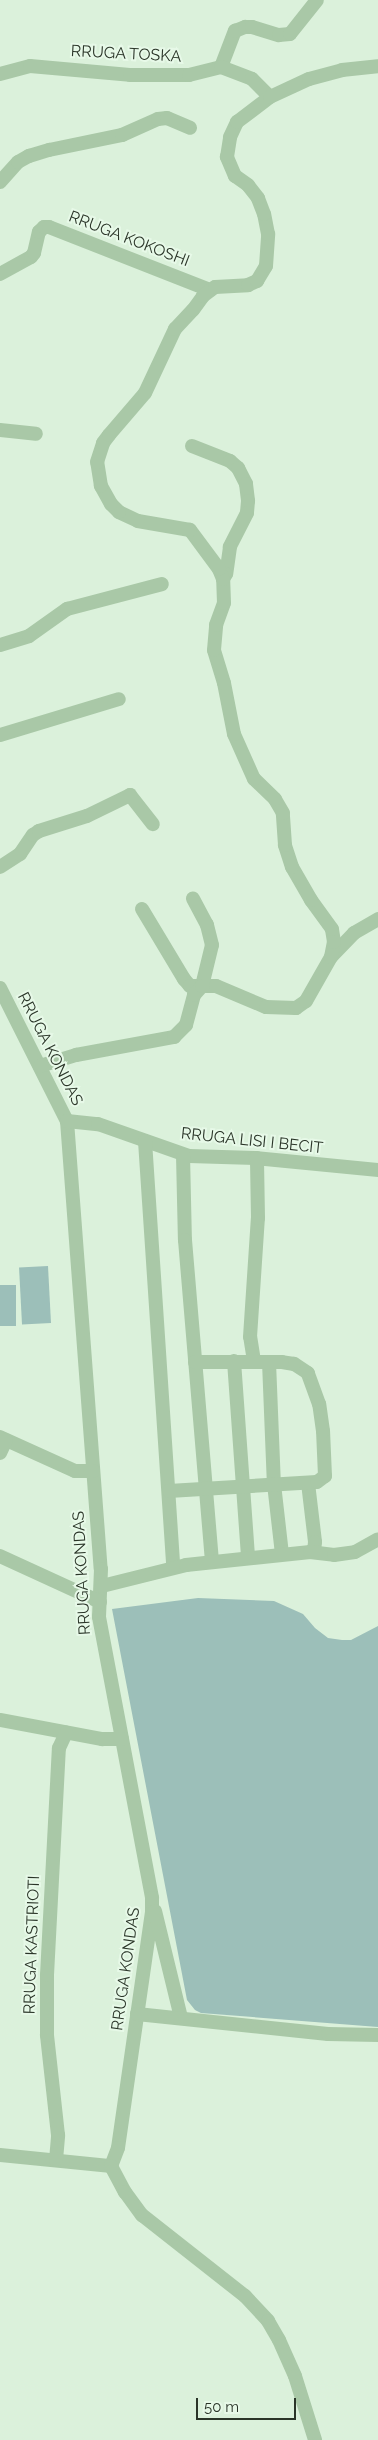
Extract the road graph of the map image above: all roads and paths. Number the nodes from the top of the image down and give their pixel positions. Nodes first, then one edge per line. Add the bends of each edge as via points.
1 (317, 0) edge
2 (378, 66) edge
3 (221, 67) junction
4 (0, 74) edge
5 (270, 97) junction
6 (190, 128) dead end
7 (0, 182) edge
8 (0, 274) edge
9 (210, 290) junction
10 (0, 430) edge
11 (36, 434) dead end
12 (192, 446) dead end
13 (223, 580) junction
14 (162, 584) dead end
15 (0, 645) edge
16 (120, 699) dead end
17 (0, 735) edge
18 (153, 824) dead end
19 (0, 867) edge
20 (193, 898) dead end
21 (142, 909) dead end
22 (378, 919) edge
23 (331, 957) junction
24 (202, 986) junction
25 (0, 988) edge
26 (40, 1066) junction
27 (67, 1121) junction
28 (144, 1141) junction
29 (184, 1155) junction
30 (257, 1158) junction
31 (378, 1170) edge
32 (234, 1361) junction
33 (254, 1361) junction
34 (195, 1362) junction
35 (269, 1362) junction
36 (2, 1443) edge
37 (93, 1471) junction
38 (308, 1483) junction
39 (274, 1484) junction
40 (242, 1486) junction
41 (206, 1488) junction
42 (169, 1491) junction
43 (378, 1539) edge
44 (314, 1552) junction
45 (282, 1554) junction
46 (0, 1556) edge
47 (248, 1557) junction
48 (212, 1562) junction
49 (174, 1567) junction
50 (102, 1586) junction
51 (100, 1602) junction
52 (0, 1720) edge
53 (66, 1733) junction
54 (122, 1739) junction
55 (152, 1898) junction
56 (137, 2014) junction
57 (181, 2018) junction
58 (378, 2035) edge
59 (0, 2155) edge
60 (56, 2160) junction
61 (111, 2166) junction
62 (315, 2440) edge

1 - 3 street via 290,34 252,27 235,31
2 - 5 street via 323,74
3 - 4 street, RRUGA TOSKA via 189,75 130,75 30,66
3 - 5 street via 252,79
5 - 9 street via 238,122 230,138 227,158 235,176 258,198 264,214 268,234 266,266 261,276 248,285
6 - 7 street via 167,118 158,119 122,135 29,156 18,162
8 - 9 street, RRUGA KOKOSHI via 30,257 39,232 49,227
9 - 13 street via 175,329 145,393 103,443 97,470 107,497 119,512 138,521 190,530
10 - 11 street
12 - 13 street via 230,461 238,468 246,484 247,512 230,546
13 - 23 street via 224,605 216,625 214,642 234,734 254,779 283,813 284,845 292,867 332,929
14 - 15 street via 67,609 29,636
16 - 17 street
18 - 19 street via 130,795 87,816 39,831 20,854
20 - 24 street via 207,925 212,945
21 - 24 street via 184,979 190,986
22 - 23 street via 354,932
23 - 24 street via 306,1001 296,1008 266,1007 216,986
24 - 26 street via 194,995 186,1025 174,1037 76,1055
25 - 26 street, RRUGA KONDAS
26 - 27 street, RRUGA KONDAS
27 - 28 street, RRUGA LISI I BECIT via 98,1124
27 - 37 street, RRUGA KONDAS
28 - 29 street, RRUGA LISI I BECIT
28 - 42 street
29 - 30 street, RRUGA LISI I BECIT
29 - 34 street via 185,1231
30 - 31 street, RRUGA LISI I BECIT
30 - 33 street via 258,1218 250,1328
32 - 33 street
32 - 34 street
32 - 40 street
33 - 35 street
34 - 41 street
35 - 38 street via 301,1367 312,1382 323,1431 325,1476 317,1482
35 - 39 street
36 - 37 street via 75,1471
37 - 50 street, RRUGA KONDAS
38 - 39 street
38 - 44 street
39 - 40 street
39 - 45 street
40 - 41 street
40 - 47 street
41 - 42 street
41 - 48 street
42 - 49 street
43 - 44 street via 355,1552 334,1555
44 - 45 street
45 - 47 street
46 - 51 street
47 - 48 street
48 - 49 street
49 - 50 street
50 - 51 street, RRUGA KONDAS
51 - 54 street, RRUGA KONDAS via 99,1617
52 - 53 street
53 - 54 street
53 - 60 street, RRUGA KASTRIOTI via 59,1748 47,1975 47,2036 58,2136
54 - 55 street, RRUGA KONDAS
55 - 56 street, RRUGA KONDAS
55 - 57 street
56 - 57 street
56 - 61 street, RRUGA KONDAS via 118,2148
57 - 58 street via 328,2034
59 - 60 street
60 - 61 street
61 - 62 street via 142,2215 245,2296 268,2321 295,2376

